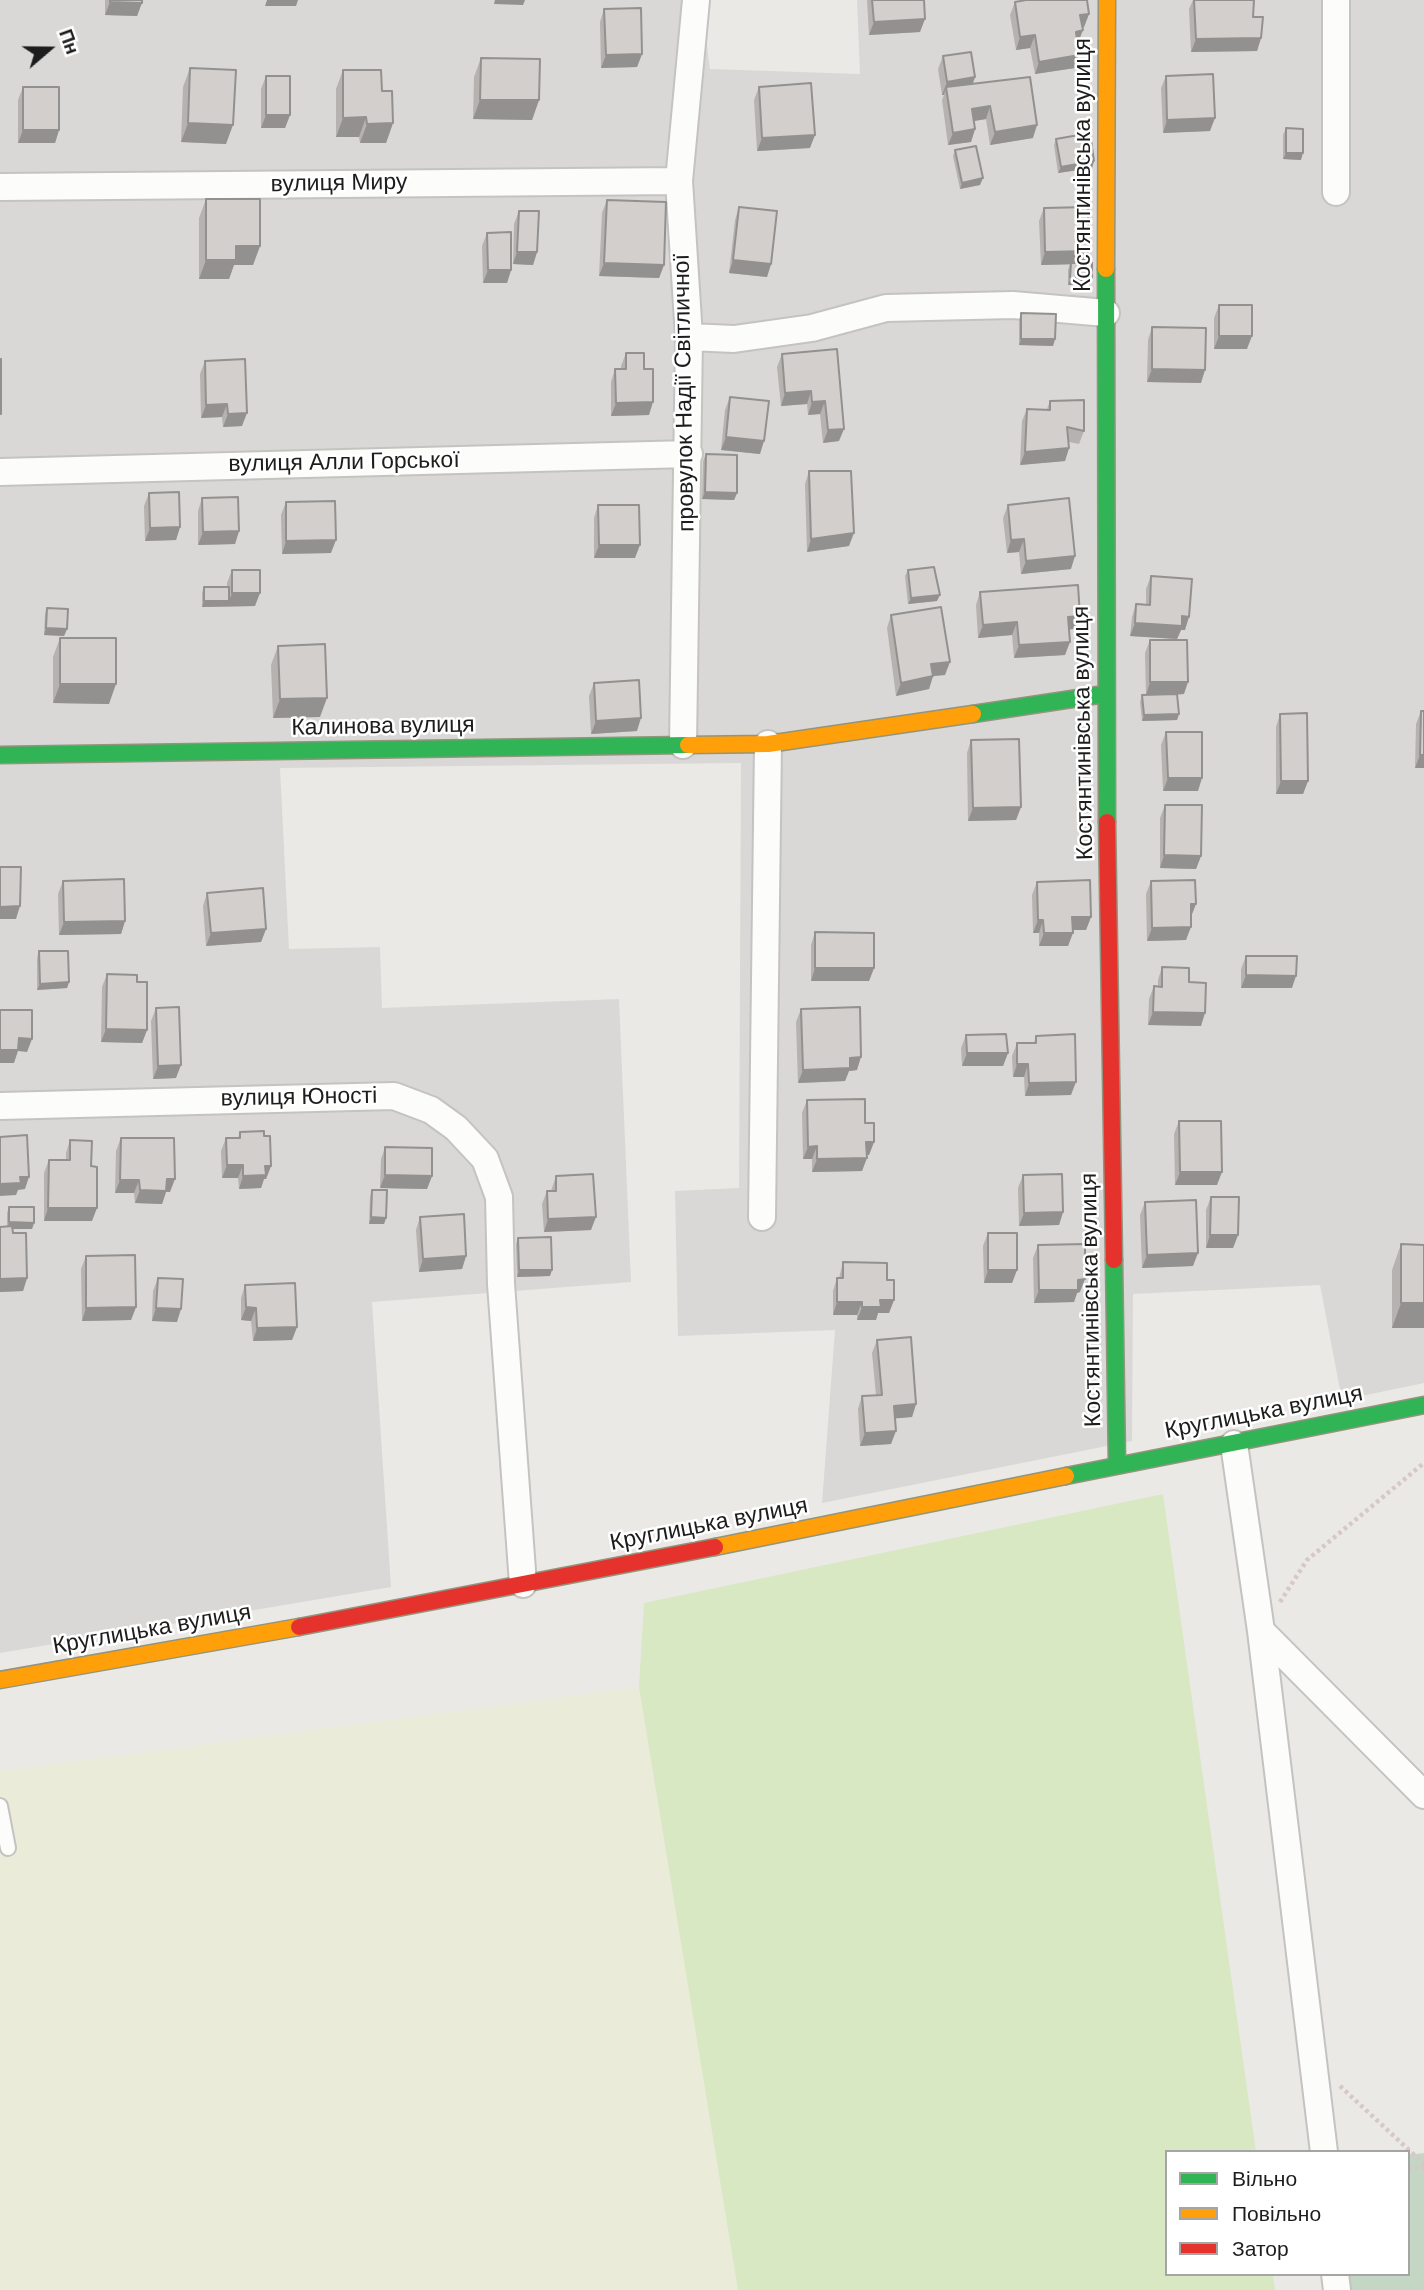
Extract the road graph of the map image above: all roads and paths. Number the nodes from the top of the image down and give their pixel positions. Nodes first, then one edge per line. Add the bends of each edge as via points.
1 (696, 0) edge
2 (1107, 0) edge
3 (1336, 0) edge
4 (679, 181) junction
5 (0, 187) edge
6 (1336, 192) dead end
7 (1106, 313) junction
8 (689, 337) junction
9 (689, 454) junction
10 (0, 472) edge
11 (1105, 694) junction
12 (768, 744) junction
13 (683, 745) junction
14 (0, 755) edge
15 (0, 1106) edge
16 (762, 1217) dead end
17 (1424, 1405) edge
18 (1234, 1444) junction
19 (1424, 1464) edge
20 (1117, 1465) junction
21 (523, 1584) junction
22 (1261, 1631) junction
23 (0, 1680) edge
24 (1424, 1795) edge
25 (0, 1806) edge
26 (8, 1848) dead end
27 (1316, 2064) junction
28 (1324, 2150) edge
29 (1408, 2150) edge
30 (1410, 2152) edge
31 (1424, 2165) edge

1 - 4 street, провулок Надії Світличної
2 - 7 street, Костянтинівська вулиця
3 - 6 street
4 - 5 street, вулиця Миру
4 - 8 street, провулок Надії Світличної
7 - 8 street via 1013,305 886,308 812,328 734,339
7 - 11 street, Костянтинівська вулиця
8 - 9 street, провулок Надії Світличної
9 - 10 street, вулиця Алли Горської
9 - 13 street, провулок Надії Світличної
11 - 12 street, Калинова вулиця
11 - 20 street, Костянтинівська вулиця
12 - 13 street, Калинова вулиця
12 - 16 street
13 - 14 street, Калинова вулиця
15 - 21 street, вулиця Юності via 394,1096 431,1110 456,1128 485,1159 499,1197
17 - 18 street, Круглицька вулиця
18 - 20 street, Круглицька вулиця
18 - 22 street
19 - 22 path via 1307,1560
20 - 21 street, Круглицька вулиця
21 - 23 street, Круглицька вулиця
22 - 24 street
22 - 27 street
25 - 26 lane
27 - 28 street
27 - 29 path
30 - 31 path

